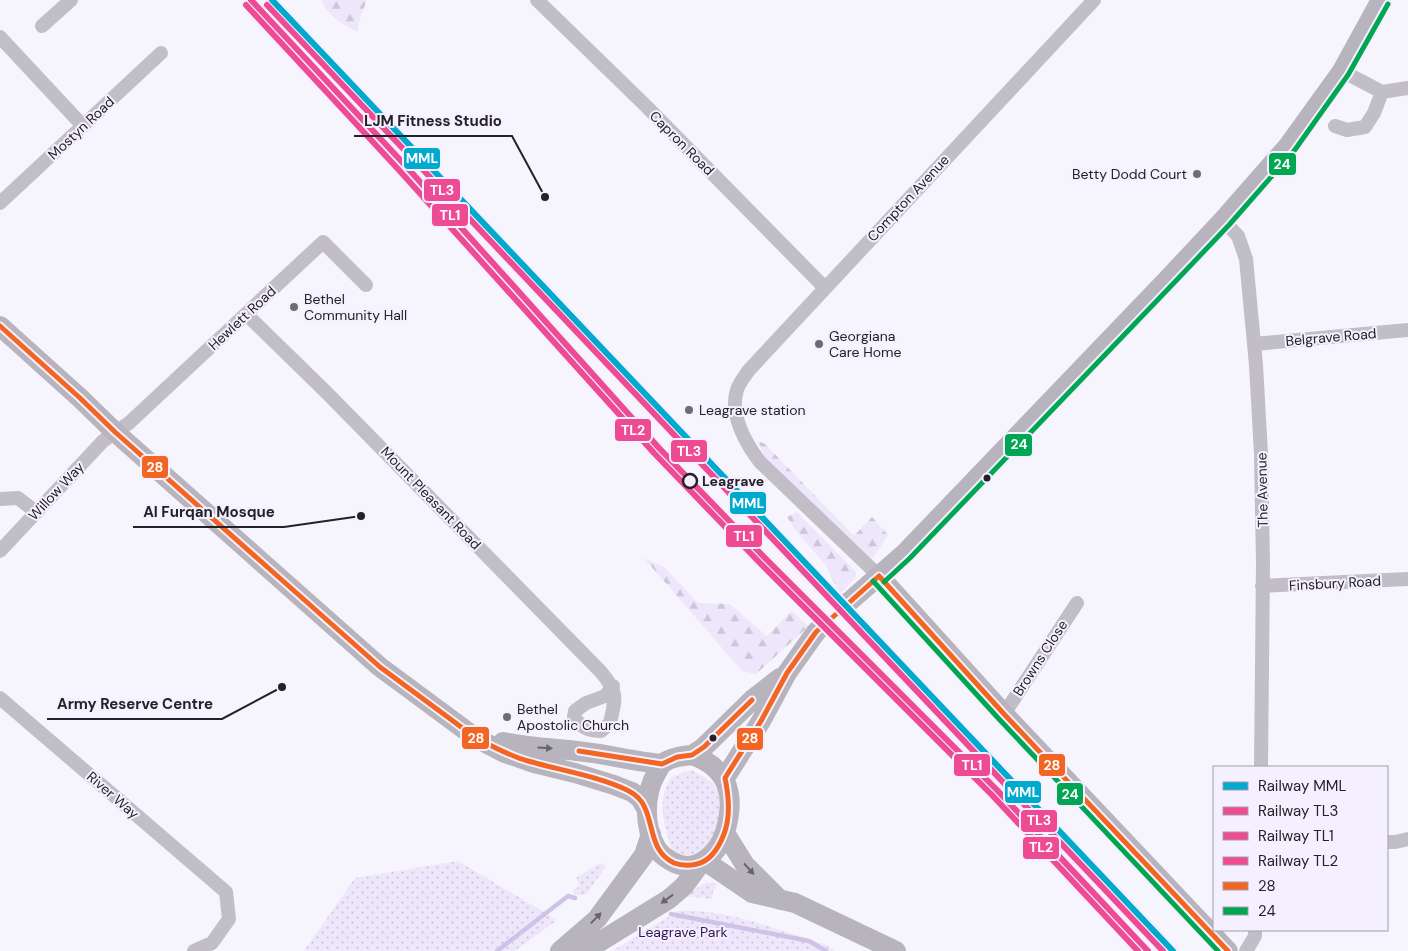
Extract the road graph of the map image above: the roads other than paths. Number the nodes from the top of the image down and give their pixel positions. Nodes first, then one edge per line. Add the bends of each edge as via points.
1 (71, 0) edge
2 (537, 0) edge
3 (1094, 0) edge
4 (1381, 0) edge
5 (42, 26) dead end
6 (0, 37) edge
7 (161, 53) dead end
8 (1342, 71) junction
9 (1408, 88) edge
10 (1382, 92) junction
11 (83, 126) junction
12 (1334, 126) dead end
13 (0, 203) edge
14 (1223, 220) junction
15 (366, 285) dead end
16 (825, 288) junction
17 (246, 314) junction
18 (0, 326) edge
19 (1408, 330) edge
20 (1254, 344) junction
21 (115, 432) junction
22 (0, 499) edge
23 (36, 512) junction
24 (0, 551) edge
25 (879, 576) junction
26 (1408, 579) edge
27 (1262, 586) junction
28 (850, 601) tunnel mouth
29 (1076, 603) dead end
30 (816, 632) tunnel mouth
31 (788, 672) junction
32 (613, 686) dead end
33 (0, 698) edge
34 (1004, 714) junction
35 (464, 729) junction
36 (692, 755) junction
37 (662, 764) junction
38 (1261, 766) edge
39 (725, 778) junction
40 (646, 808) junction
41 (725, 833) junction
42 (651, 834) junction
43 (1408, 839) edge
44 (1388, 842) edge
45 (702, 863) junction
46 (780, 900) junction
47 (1255, 931) edge
48 (194, 951) edge
49 (560, 951) edge
50 (585, 951) edge
51 (896, 951) edge
52 (1228, 951) edge
53 (1246, 951) edge

1 - 5 street
2 - 16 street, Capron Road via 647,106
3 - 16 street, Compton Avenue
4 - 8 main road
6 - 11 street
7 - 11 street, Mostyn Road
8 - 10 street
8 - 14 main road via 1288,146
9 - 10 street
10 - 12 street via 1365,128 1347,130
11 - 13 street, Mostyn Road
14 - 20 street, The Avenue via 1238,236 1246,259
14 - 25 main road via 905,553
15 - 17 street, Hewlett Road via 323,242
16 - 25 street, Compton Avenue via 749,370 737,390 737,417 744,438 760,462
17 - 21 street, Hewlett Road via 129,423
17 - 32 street, Mount Pleasant Road
18 - 21 main road
19 - 20 street, Belgrave Road
20 - 27 street, The Avenue via 1261,454
21 - 23 street, Willow Way
21 - 35 main road via 380,667
22 - 23 street via 18,498
23 - 24 street, Willow Way
25 - 28 main road
25 - 34 main road
26 - 27 street, Finsbury Road
27 - 38 street, The Avenue
29 - 34 street, Browns Close
30 - 31 main road
31 - 36 main road
31 - 39 main road
33 - 48 street, River Way via 226,892 228,919 212,943
34 - 52 main road
35 -> 37 main road via 520,745
35 - 40 main road via 505,753 632,792
36 - 37 main road
36 - 39 main road via 704,759
37 - 40 main road via 649,789
39 - 41 main road via 729,800
40 - 42 main road
41 - 45 main road via 717,849
41 -> 46 main road via 745,864
42 - 45 main road via 657,849 676,864
49 -> 42 main road via 597,919 644,855
43 - 44 street
45 - 46 main road via 752,893
45 -> 50 main road via 669,899
46 - 51 main road
47 - 53 street

